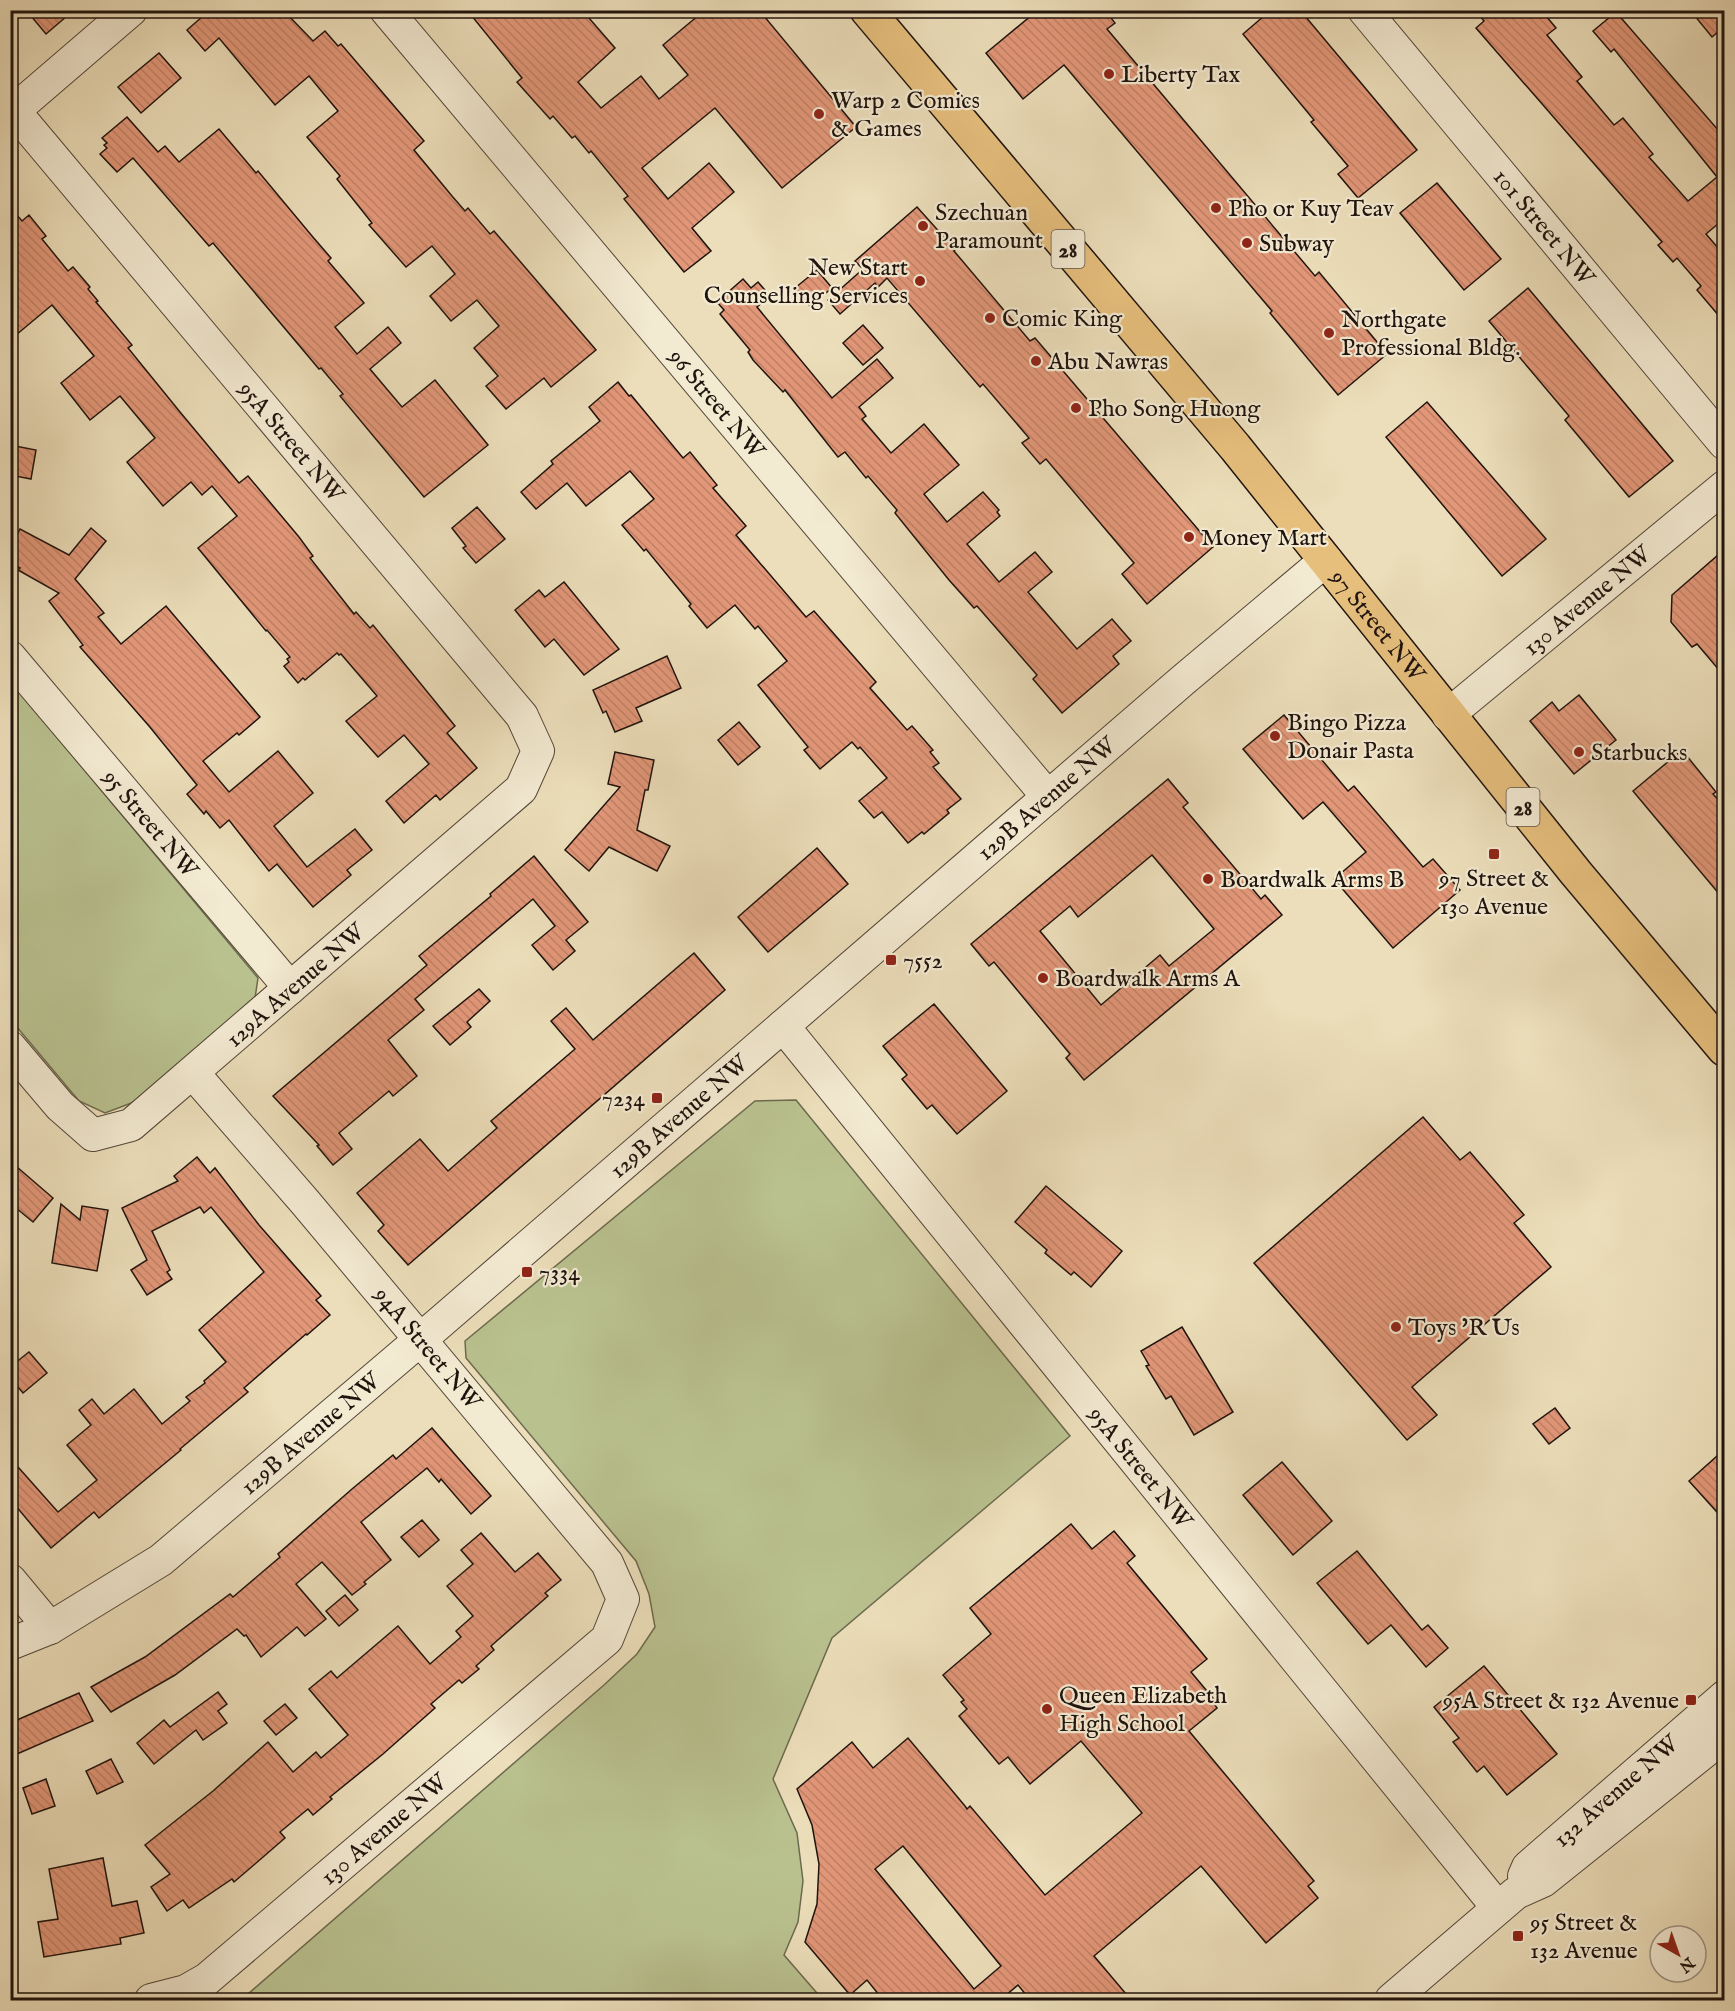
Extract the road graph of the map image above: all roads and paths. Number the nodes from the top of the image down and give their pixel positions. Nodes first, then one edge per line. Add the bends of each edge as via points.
1 (130, 10) edge
2 (386, 10) edge
3 (867, 10) edge
4 (1364, 10) edge
5 (12, 110) edge
6 (1725, 443) edge
7 (1725, 487) edge
8 (1326, 560) junction
9 (10, 657) edge
10 (1448, 715) junction
11 (521, 789) joint
12 (1048, 797) junction
13 (290, 988) junction
14 (783, 1026) junction
15 (10, 1047) edge
16 (1725, 1049) edge
17 (193, 1073) junction
18 (421, 1340) junction
19 (10, 1580) edge
20 (50, 1628) junction
21 (607, 1639) joint
22 (10, 1644) edge
23 (1725, 1697) edge
24 (1725, 1736) edge
25 (1507, 1901) junction
26 (187, 1996) edge
27 (151, 2001) edge
28 (1391, 2001) edge

1 - 5 street
2 - 12 street, 96 Street NW
3 - 8 main road, 97 Street NW / 28
4 - 6 street, 101 Street NW
5 - 11 street, 95A Street NW via 522,716 538,751
7 - 10 street, 130 Avenue NW
8 - 10 main road, 97 Street NW / 28
8 - 12 street, 129B Avenue NW
9 - 13 street, 95 Street NW
10 - 16 main road, 97 Street NW / 28
11 - 13 street, 129A Avenue NW
12 - 14 street, 129B Avenue NW
13 - 17 street, 129A Avenue NW
14 - 18 street, 129B Avenue NW
14 - 25 street, 95A Street NW
15 - 17 street, 129A Avenue NW via 60,1106 93,1134 131,1125
17 - 18 street, 94A Street NW
18 - 20 street, 129B Avenue NW via 161,1560
18 - 21 street, 94A Street NW via 607,1563 623,1599
19 - 20 street
20 - 22 street, 129B Avenue NW
21 - 26 street, 130 Avenue NW
23 - 25 street, 132 Avenue NW via 1528,1867
24 - 25 street, 132 Avenue NW via 1543,1881
25 - 28 street, 132 Avenue NW
26 - 27 street, 130 Avenue NW

